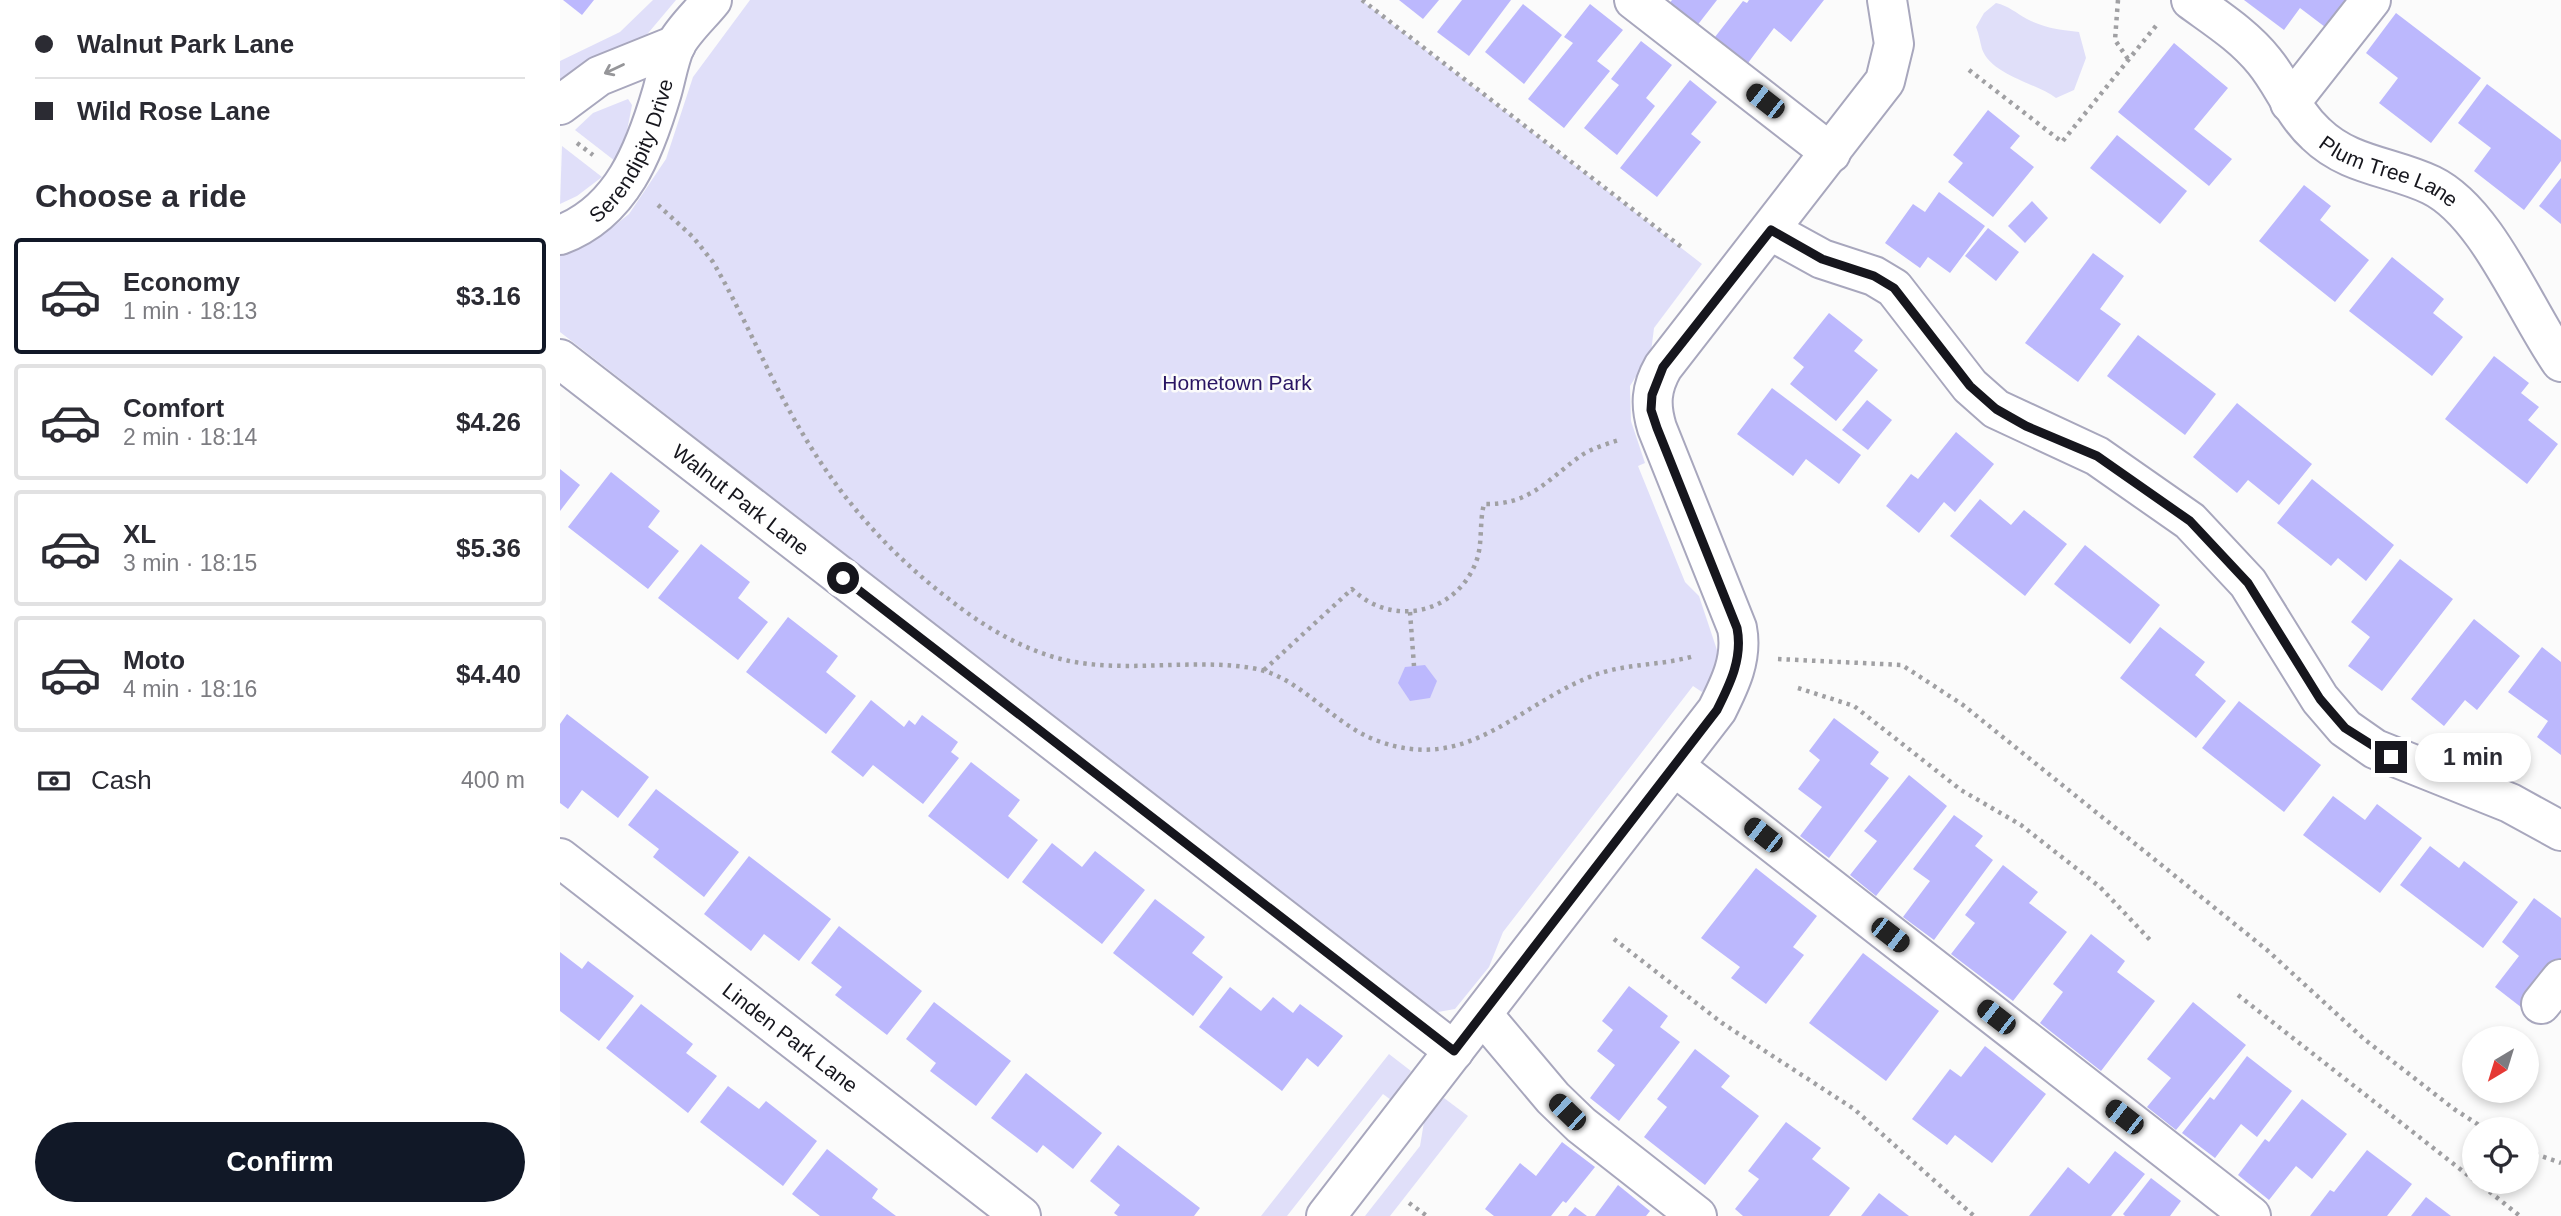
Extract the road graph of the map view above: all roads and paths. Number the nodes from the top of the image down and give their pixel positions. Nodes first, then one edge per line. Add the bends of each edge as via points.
1 (712, 0) edge
2 (1362, 0) edge
3 (1634, 0) edge
4 (1887, 0) edge
5 (2118, 0) edge
6 (2371, 0) edge
7 (2176, 10) edge
8 (676, 45) junction
9 (2128, 60) junction
10 (1969, 70) dead end
11 (2290, 103) junction
12 (566, 122) edge
13 (1831, 153) junction
14 (626, 181) junction
15 (1771, 230) junction
16 (560, 235) edge
17 (1684, 249) dead end
18 (560, 359) edge
19 (2561, 362) edge
20 (1657, 428) junction
21 (1410, 612) junction
22 (1739, 640) junction
23 (1415, 666) dead end
24 (1264, 670) junction
25 (1798, 688) dead end
26 (1674, 766) junction
27 (2561, 831) edge
28 (560, 858) edge
29 (1614, 939) dead end
30 (2151, 941) dead end
31 (2238, 995) dead end
32 (1483, 1015) junction
33 (1454, 1051) junction
34 (2466, 1117) edge
35 (2539, 1155) edge
36 (2561, 1163) edge
37 (2462, 1171) edge
38 (2492, 1194) edge
39 (1409, 1203) dead end
40 (1021, 1216) edge
41 (1326, 1216) edge
42 (1427, 1216) edge
43 (1697, 1216) edge
44 (1974, 1216) edge
45 (2251, 1216) edge
46 (2521, 1216) edge

1 - 8 street, Serendipity Drive
2 - 17 path
3 - 13 street
4 - 13 street via 1895,44 1889,71
5 - 9 path via 2115,40
6 - 11 street
7 - 9 path
7 - 11 street, Plum Tree Lane via 2238,34 2265,62
8 -> 12 street, Serendipity Drive via 599,76
8 - 14 street, Serendipity Drive via 651,128
9 - 10 path via 2062,142
11 - 19 street, Plum Tree Lane via 2315,134 2344,156 2432,185 2464,212 2486,234
12 - 14 path
13 - 15 street
14 - 16 street, Serendipity Drive via 597,212
14 - 24 path via 672,217 713,262 775,384 825,469 872,530 931,586 999,632 1081,663
15 - 20 street via 1663,367 1652,395
15 - 27 street via 1822,259 1874,276 1894,288 1970,386 1996,409 2097,456 2190,521 2248,583 2320,699 2345,728 2375,749 2511,803
18 - 33 street, Walnut Park Lane
20 - 21 path via 1587,452 1553,481 1520,499 1484,503 1479,553 1464,585 1446,602
20 - 22 street
21 - 23 path
21 - 24 path via 1380,607 1352,589
22 - 24 path via 1689,657 1592,676 1465,745 1438,749 1379,742 1351,729 1293,684
22 - 26 street via 1735,672 1717,710
22 - 34 path via 1764,659 1902,665 1953,698 2257,941 2364,1039
25 - 30 path via 1854,706 1961,790 2021,825 2101,887
26 - 32 street
26 - 45 street
28 - 40 street, Linden Park Lane
29 - 44 path via 1722,1023 1854,1109
31 - 37 path
32 - 33 street
32 - 43 street via 1581,1125
33 - 41 street
35 - 36 path
38 - 46 path
39 - 42 path

